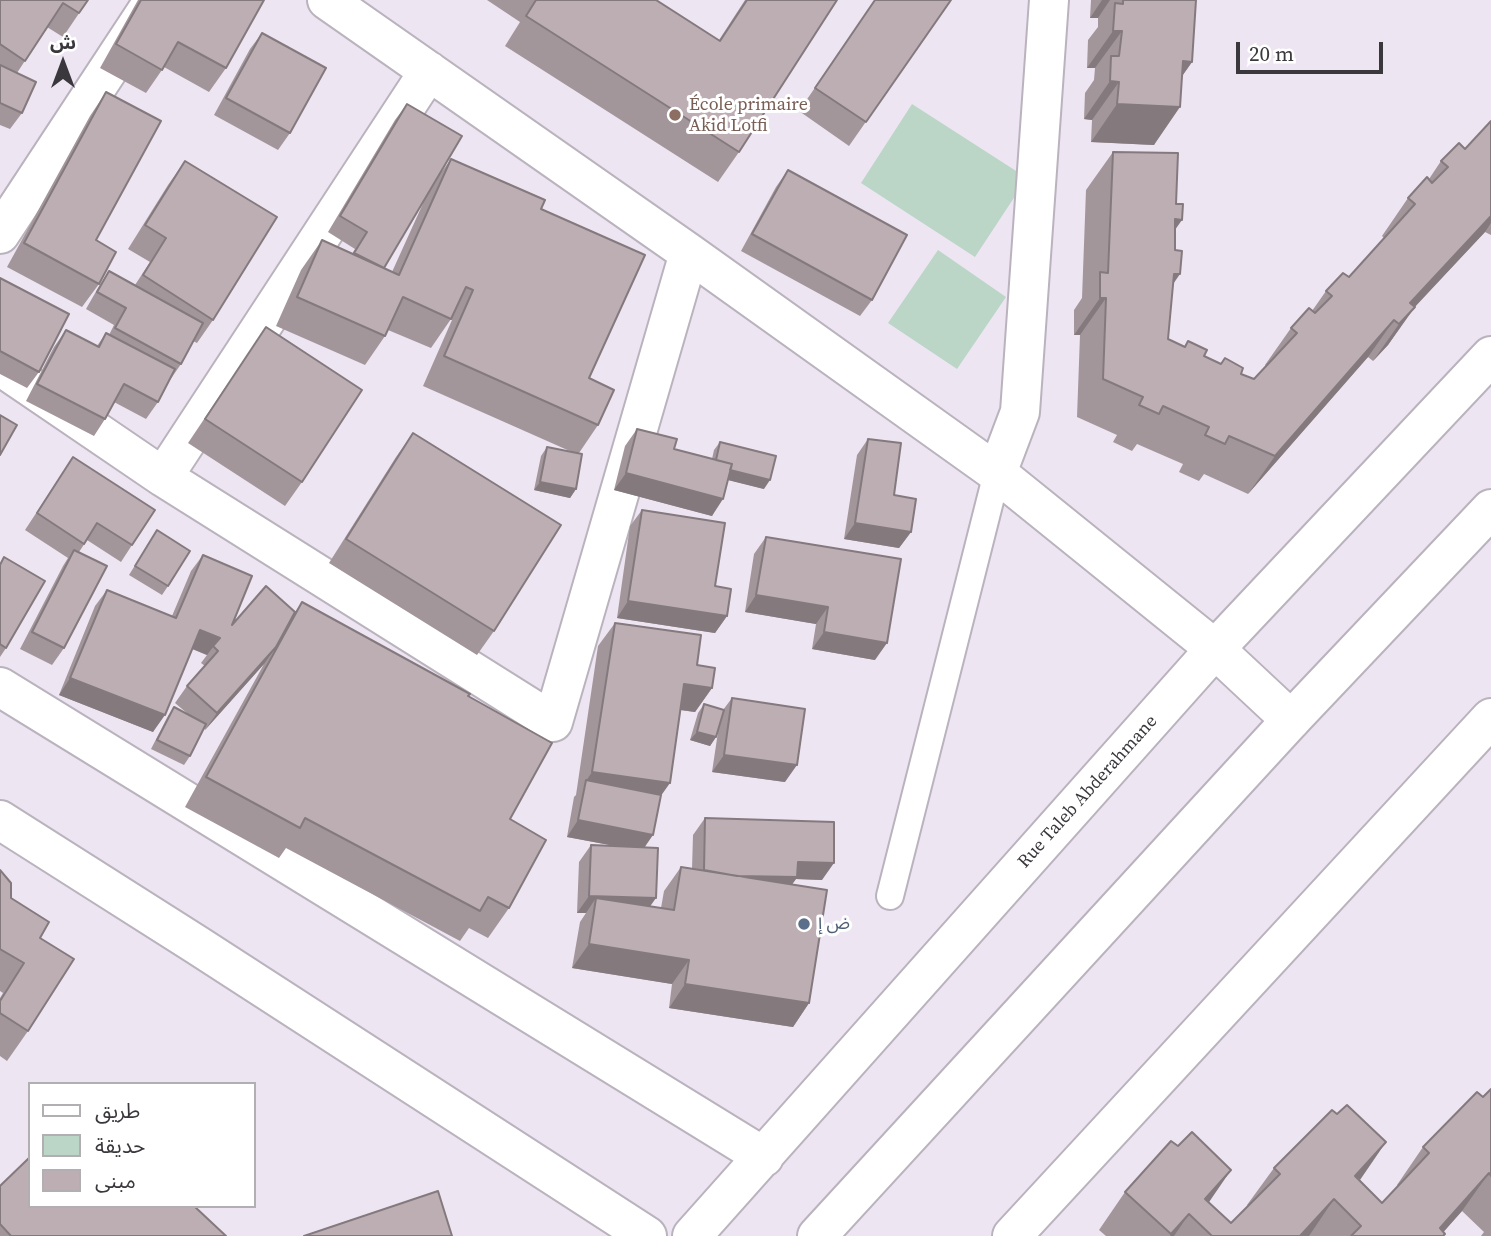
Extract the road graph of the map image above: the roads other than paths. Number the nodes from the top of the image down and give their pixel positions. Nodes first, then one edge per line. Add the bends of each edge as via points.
1 (154, 0) edge
2 (327, 0) edge
3 (1049, 0) edge
4 (429, 71) junction
5 (0, 234) edge
6 (689, 253) junction
7 (1491, 356) edge
8 (0, 366) edge
9 (997, 473) junction
10 (163, 477) junction
11 (1491, 509) edge
12 (1216, 649) junction
13 (0, 687) edge
14 (1491, 718) edge
15 (1291, 720) junction
16 (0, 820) edge
17 (890, 896) dead end
18 (764, 1157) junction
19 (647, 1236) edge
20 (692, 1236) edge
21 (817, 1236) edge
22 (1012, 1236) edge

1 - 5 street
2 - 4 street
3 - 9 street via 1020,412
4 - 6 street
4 - 10 street
6 - 9 street
6 - 10 street via 553,722
7 - 12 street, Rue Taleb Abderahmane
8 - 10 street
9 - 12 street
9 - 17 lane
11 - 15 street
12 - 15 street
12 - 18 street, Rue Taleb Abderahmane
13 - 18 street
14 - 22 street
15 - 21 street
16 - 19 street
18 - 20 street, Rue Taleb Abderahmane

